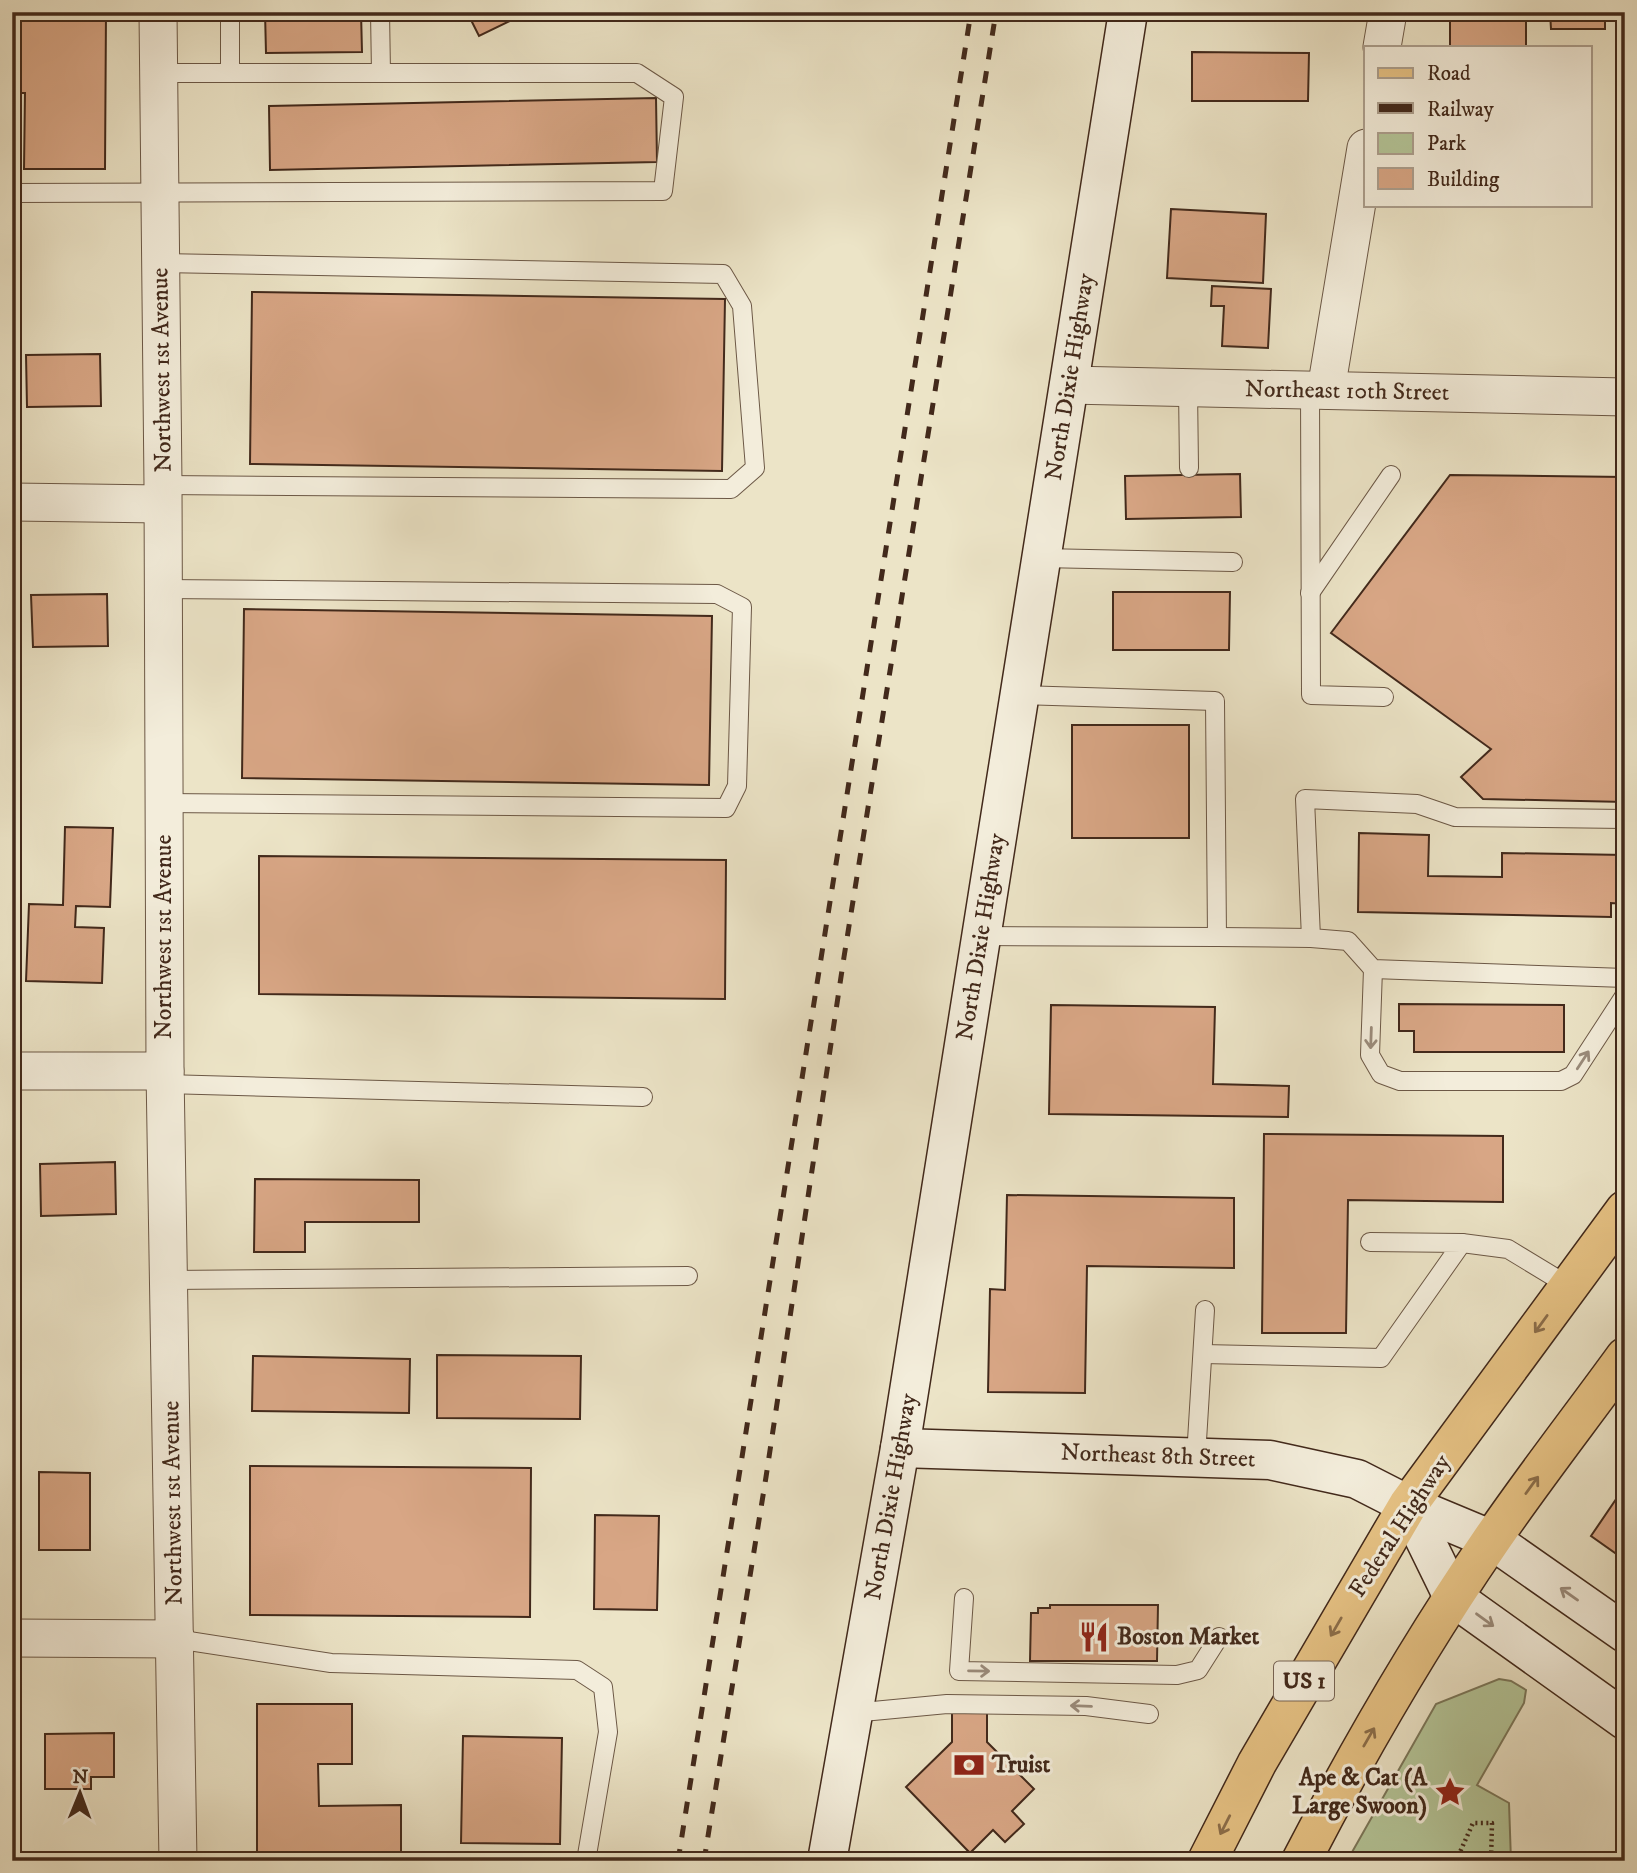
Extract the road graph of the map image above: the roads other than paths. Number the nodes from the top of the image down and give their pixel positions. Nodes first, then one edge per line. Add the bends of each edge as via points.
1 (158, 12) edge
2 (230, 12) edge
3 (380, 12) edge
4 (1128, 12) edge
5 (1388, 12) edge
6 (1382, 46) edge
7 (158, 73) junction
8 (381, 73) junction
9 (230, 74) junction
10 (1364, 158) edge
11 (12, 193) edge
12 (160, 194) junction
13 (160, 263) junction
14 (1069, 385) junction
15 (1188, 387) junction
16 (1318, 390) junction
17 (1625, 397) edge
18 (1189, 468) dead end
19 (1391, 475) dead end
20 (162, 494) junction
21 (12, 502) edge
22 (1041, 558) junction
23 (1233, 562) dead end
24 (163, 589) junction
25 (1310, 593) junction
26 (1020, 695) junction
27 (1384, 698) dead end
28 (163, 803) junction
29 (1625, 819) edge
30 (981, 936) junction
31 (1217, 937) junction
32 (1311, 938) junction
33 (1373, 969) junction
34 (1625, 978) edge
35 (1625, 995) edge
36 (12, 1071) edge
37 (165, 1078) junction
38 (643, 1097) dead end
39 (1625, 1210) edge
40 (1370, 1242) dead end
41 (1462, 1244) junction
42 (688, 1276) dead end
43 (169, 1280) junction
44 (1569, 1286) junction
45 (1205, 1310) dead end
46 (1203, 1354) junction
47 (1625, 1357) edge
48 (900, 1448) junction
49 (1196, 1457) junction
50 (1408, 1505) junction
51 (1492, 1540) junction
52 (1453, 1597) junction
53 (964, 1598) dead end
54 (1625, 1633) edge
55 (1219, 1637) dead end
56 (12, 1639) edge
57 (176, 1639) junction
58 (852, 1713) junction
59 (1149, 1714) dead end
60 (1625, 1720) edge
61 (178, 1861) edge
62 (586, 1861) edge
63 (827, 1861) edge
64 (1207, 1861) edge
65 (1301, 1861) edge

1 - 7 street, Northwest 1st Avenue
2 - 9 lane
3 - 8 lane
4 - 14 main road, North Dixie Highway
5 - 6 street
7 - 9 lane
7 - 12 street, Northwest 1st Avenue
8 - 9 lane
8 - 12 lane via 637,72 674,97 663,191
10 - 16 street
11 - 12 lane
12 - 13 street, Northwest 1st Avenue
13 - 20 street, Northwest 1st Avenue
13 - 20 lane via 723,274 742,306 755,468 731,489
14 - 15 street, Northeast 10th Street
14 - 22 main road, North Dixie Highway
15 - 16 street, Northeast 10th Street
15 - 18 lane
16 - 17 street, Northeast 10th Street
16 - 25 lane
19 - 25 lane
20 - 21 street
20 - 24 street, Northwest 1st Avenue
22 - 23 lane
22 - 26 main road, North Dixie Highway
24 - 28 street, Northwest 1st Avenue
24 - 28 lane via 717,594 742,607 737,786 726,808
25 - 27 lane via 1311,695
26 - 30 main road, North Dixie Highway
26 - 31 lane via 1216,701
28 - 37 street, Northwest 1st Avenue
29 - 32 lane via 1455,817 1417,804 1306,799
30 - 31 lane
30 - 48 main road, North Dixie Highway
31 - 32 lane
32 - 33 lane via 1348,941
33 - 34 lane
33 -> 35 lane via 1370,1055 1381,1074 1400,1081 1561,1081 1573,1075
36 - 37 street
37 - 38 lane
37 - 43 street, Northwest 1st Avenue
39 - 44 main road, Federal Highway / US 1
40 - 41 lane
41 - 44 lane via 1508,1249
41 - 46 lane via 1381,1358
42 - 43 lane
43 - 57 street, Northwest 1st Avenue
44 -> 50 main road, Federal Highway / US 1
45 - 46 lane
46 - 49 lane
51 -> 47 main road
48 - 49 main road, Northeast 8th Street
48 - 58 main road, North Dixie Highway
49 - 50 main road, Northeast 8th Street via 1270,1460 1357,1479
50 - 51 main road, Northeast 8th Street
50 - 52 main road
50 -> 64 main road, Federal Highway / US 1 via 1256,1763
51 - 52 main road
54 -> 51 main road, Northeast 8th Street
52 -> 60 main road
65 -> 52 main road via 1337,1791
53 -> 55 lane via 959,1671 1177,1675 1198,1670
56 - 57 street
57 - 61 street, Northwest 1st Avenue
57 - 62 lane via 331,1662 577,1670 603,1687 608,1732
59 -> 58 lane via 1086,1706 947,1704
58 - 63 main road, North Dixie Highway

